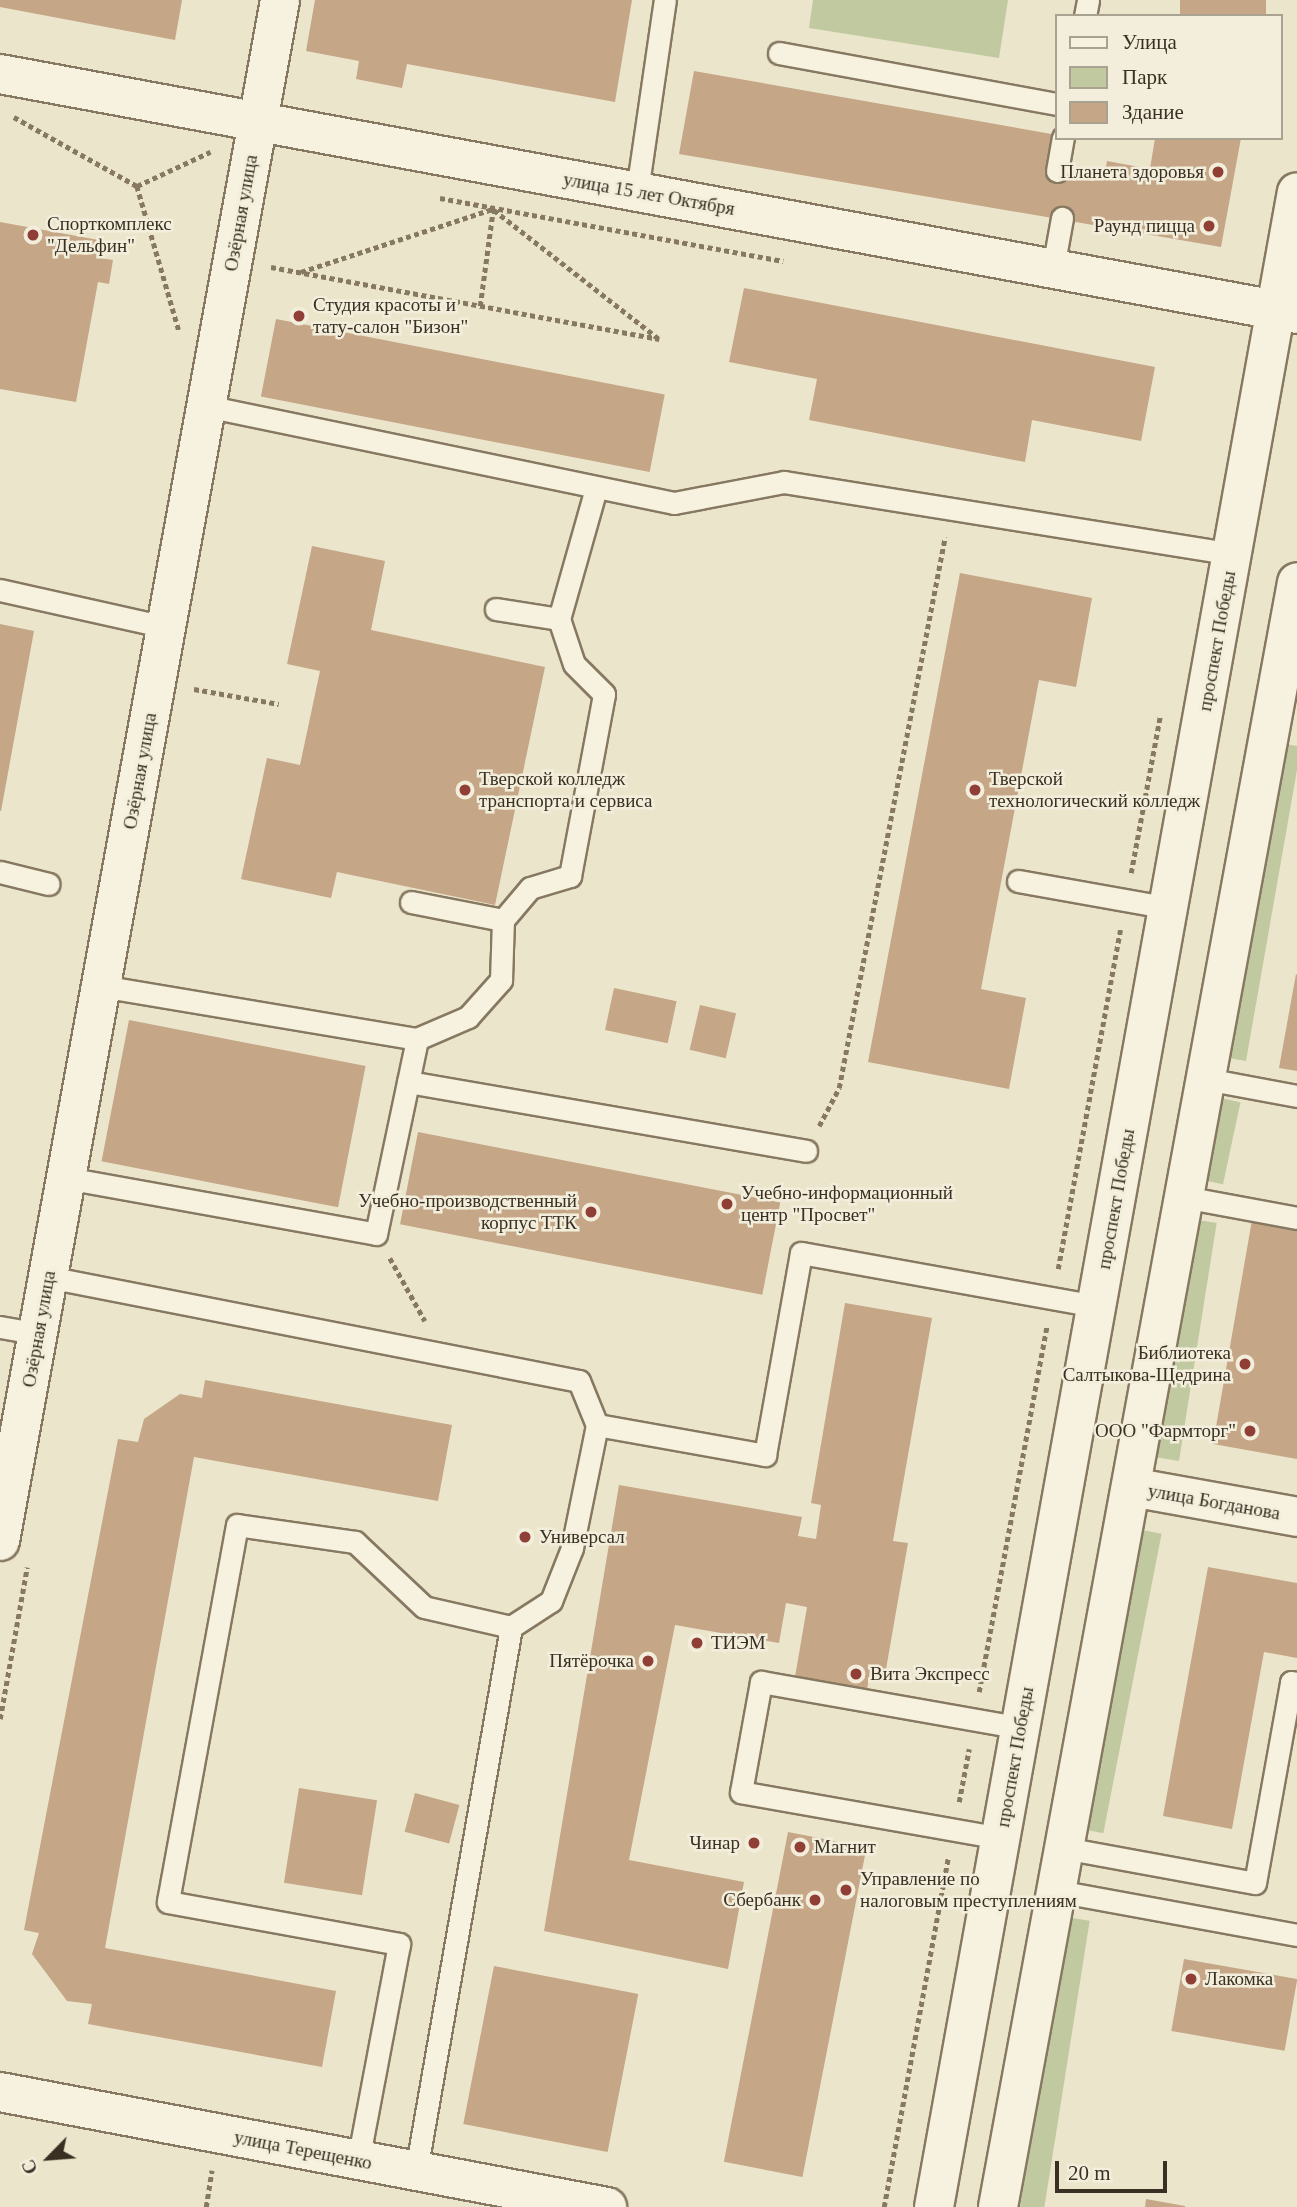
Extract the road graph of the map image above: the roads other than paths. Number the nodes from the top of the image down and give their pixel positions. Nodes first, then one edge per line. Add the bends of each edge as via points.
1 (280, 0) edge
2 (665, 0) edge
3 (779, 53) dead end
4 (0, 74) edge
5 (1056, 104) edge
6 (258, 121) junction
7 (1063, 140) edge
8 (1057, 170) dead end
9 (637, 191) junction
10 (1297, 191) edge
11 (1062, 218) dead end
12 (1053, 268) junction
13 (1287, 312) edge
14 (206, 407) junction
15 (596, 488) junction
16 (1233, 554) junction
17 (1297, 582) edge
18 (0, 590) edge
19 (496, 609) dead end
20 (559, 620) junction
21 (1293, 625) edge
22 (166, 627) junction
23 (1284, 723) edge
24 (0, 872) edge
25 (1018, 881) dead end
26 (49, 884) dead end
27 (411, 902) dead end
28 (1169, 908) junction
29 (503, 919) junction
30 (101, 986) junction
31 (417, 1039) junction
32 (1206, 1079) junction
33 (408, 1082) junction
34 (1297, 1096) edge
35 (806, 1151) road end
36 (66, 1178) junction
37 (1184, 1197) junction
38 (1297, 1218) edge
39 (48, 1278) junction
40 (1097, 1306) junction
41 (0, 1327) edge
42 (38, 1334) junction
43 (597, 1425) junction
44 (1131, 1487) junction
45 (1297, 1517) edge
46 (0, 1541) edge
47 (511, 1627) junction
48 (1297, 1684) edge
49 (1021, 1728) junction
50 (1001, 1838) junction
51 (1064, 1848) junction
52 (1057, 1891) junction
53 (1297, 1935) edge
54 (0, 2092) edge
55 (358, 2160) junction
56 (416, 2171) junction
57 (607, 2207) edge
58 (934, 2207) edge
59 (998, 2207) edge

1 - 6 main road, Озёрная улица
2 - 9 lane
3 - 5 lane
4 - 6 main road, улица 15 лет Октября
6 - 9 main road, улица 15 лет Октября
6 - 14 main road, Озёрная улица
7 - 8 lane
9 - 12 main road, улица 15 лет Октября
10 - 13 main road, проспект Победы
11 - 12 lane
12 - 13 main road, улица 15 лет Октября
13 - 16 main road, проспект Победы
14 - 15 lane
14 - 22 main road, Озёрная улица
15 - 16 lane via 674,503 784,481
15 - 20 lane
16 - 28 main road, проспект Победы
17 - 21 main road
18 - 22 lane
19 - 20 lane
20 - 29 lane via 574,664 604,694 570,876 530,888
21 - 23 main road
22 - 30 main road, Озёрная улица
23 - 32 main road
24 - 26 lane
25 - 28 lane
27 - 29 lane
28 - 40 main road, проспект Победы
29 - 31 lane via 501,980 468,1017
30 - 31 lane
30 - 36 main road, Озёрная улица
31 - 33 lane
32 - 34 lane
32 - 37 main road
33 - 35 lane
33 - 36 lane via 376,1234
36 - 39 main road, Озёрная улица
37 - 38 lane
37 - 44 main road
39 - 42 main road, Озёрная улица
39 - 43 lane via 579,1381
40 - 43 lane via 801,1253 765,1455
40 - 49 main road, проспект Победы
41 - 42 lane
42 - 46 main road, Озёрная улица
43 - 47 lane via 572,1548 551,1601
44 - 45 main road, улица Богданова
44 - 51 main road
47 - 55 lane via 424,1607 355,1542 237,1525 168,1902 399,1944
47 - 56 lane
48 - 51 lane via 1291,1682 1255,1883
49 - 50 main road, проспект Победы
49 - 50 lane via 761,1682 741,1792
50 - 58 main road, проспект Победы
51 - 52 main road
52 - 53 lane
52 - 59 main road
54 - 55 main road, улица Терещенко
55 - 56 main road, улица Терещенко
56 - 57 main road, улица Терещенко

